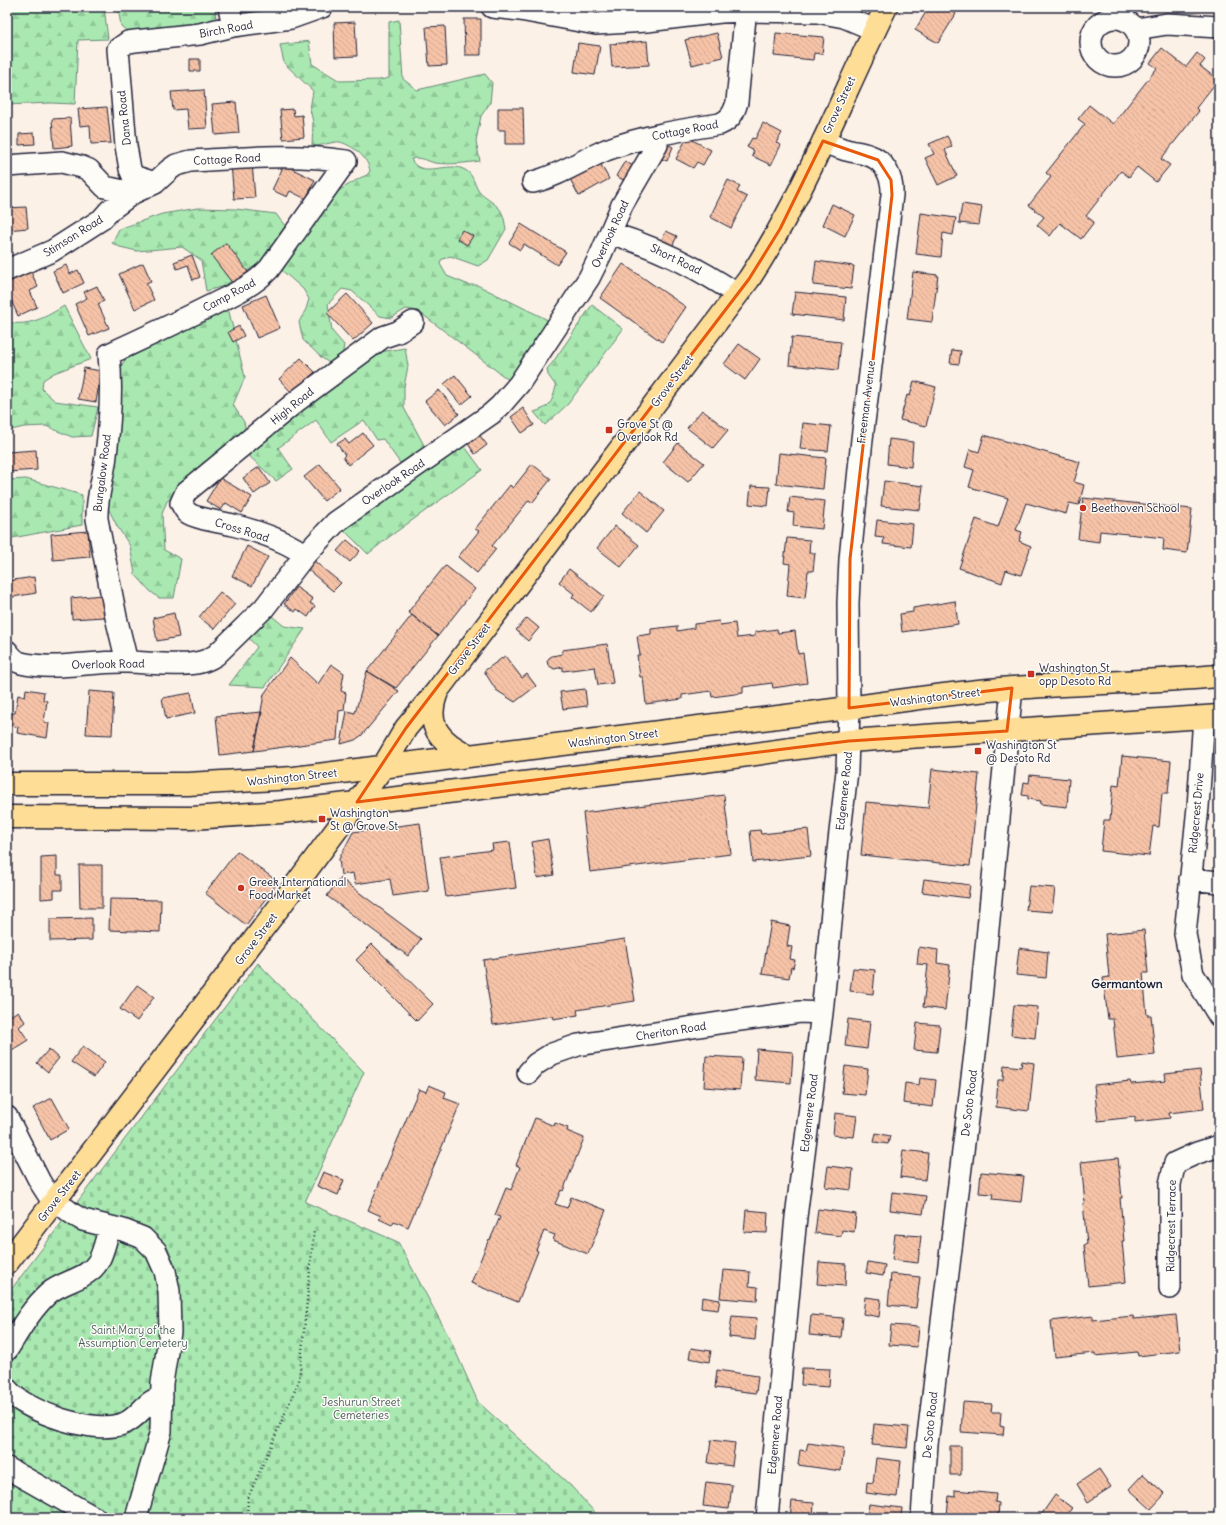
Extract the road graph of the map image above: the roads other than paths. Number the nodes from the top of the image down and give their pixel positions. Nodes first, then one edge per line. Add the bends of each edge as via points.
1 (322, 7) edge
2 (492, 7) edge
3 (886, 7) edge
4 (745, 9) edge
5 (231, 17) edge
6 (1219, 27) edge
7 (1136, 29) dead end
8 (875, 30) junction
9 (128, 42) joint
10 (658, 135) junction
11 (823, 141) junction
12 (346, 161) joint
13 (7, 166) edge
14 (533, 182) dead end
15 (155, 183) junction
16 (133, 193) junction
17 (610, 233) junction
18 (7, 270) edge
19 (737, 294) junction
20 (413, 322) dead end
21 (109, 354) joint
22 (181, 503) joint
23 (305, 555) junction
24 (14, 657) edge
25 (126, 662) junction
26 (1219, 676) edge
27 (1012, 688) junction
28 (437, 691) junction
29 (849, 708) junction
30 (1212, 717) edge
31 (1007, 731) junction
32 (849, 741) junction
33 (470, 756) junction
34 (383, 767) junction
35 (7, 784) edge
36 (357, 802) junction
37 (7, 817) edge
38 (1190, 879) junction
39 (1219, 882) edge
40 (822, 1013) junction
41 (1219, 1016) edge
42 (528, 1073) dead end
43 (7, 1117) edge
44 (1219, 1146) edge
45 (55, 1201) junction
46 (110, 1227) junction
47 (7, 1263) edge
48 (1170, 1288) dead end
49 (7, 1350) edge
50 (7, 1390) edge
51 (162, 1397) junction
52 (7, 1468) edge
53 (95, 1518) edge
54 (136, 1518) edge
55 (767, 1518) edge
56 (922, 1518) edge

1 - 5 street, Birch Road via 291,18
2 - 4 street via 596,24 635,23
3 - 8 main road, Grove Street
4 - 8 street via 817,12 844,17
4 - 10 street, Cottage Road via 737,102 732,116 720,124
5 - 9 street, Birch Road via 200,34
6 - 7 street via 1167,24
8 - 11 main road, Grove Street
9 - 15 street, Dana Road via 118,49 130,170 133,176
10 - 14 street, Cottage Road via 606,151 550,177
10 - 17 street, Overlook Road via 657,145 622,205
11 - 19 main road, Grove Street via 780,229
11 - 29 street, Freeman Avenue via 878,160 888,173 892,187 850,558
12 - 15 street, Cottage Road via 288,156 191,161 183,162 169,170
12 - 21 street, Camp Road via 261,278 171,326
13 - 16 street via 62,162 82,166 105,187
15 - 16 street, Cottage Road
16 - 18 street, Stimson Road via 102,219 52,251
17 - 19 street, Short Road via 664,252 708,275
17 - 23 street, Overlook Road via 589,278 519,384 500,406 347,513 326,530
19 - 28 main road, Grove Street
20 - 22 street, High Road via 398,332 383,337 298,400 192,486
21 - 25 street, Bungalow Road via 107,442 97,519
22 - 23 street, Cross Road via 188,514 233,525 291,545
23 - 25 street, Overlook Road via 264,608 216,655 197,663 175,666
24 - 25 street, Overlook Road via 44,666
26 - 27 main road, Washington Street
27 - 29 main road, Washington Street
27 - 31 street, De Soto Road
28 - 33 main road via 432,709 434,726 444,740 459,752
28 - 34 main road, Grove Street via 406,728
29 - 32 street, Edgemere Road
29 - 33 main road, Washington Street
30 - 31 main road
30 - 38 street, Ridgecrest Drive
31 - 32 main road
31 - 56 street, De Soto Road via 978,1029 927,1444
32 - 36 main road via 689,763
32 - 40 street, Edgemere Road
33 - 34 main road, Washington Street
34 - 35 main road, Washington Street via 294,778 222,783
34 - 36 main road, Grove Street
36 - 37 main road via 281,812 192,818
36 - 45 main road, Grove Street
38 - 39 street
38 - 41 street via 1185,934 1193,974
40 - 42 street, Cheriton Road via 800,1012 578,1045 552,1054 536,1064
40 - 55 street, Edgemere Road via 796,1217
43 - 45 street via 44,1189
44 - 48 street, Ridgecrest Terrace via 1175,1163 1170,1184
45 - 46 street via 83,1220
45 - 47 main road, Grove Street
46 - 49 street via 98,1263 90,1271 58,1287 42,1300
46 - 51 street via 138,1235 148,1242 165,1271 169,1291 170,1332
50 - 51 street via 18,1399 41,1410 96,1427 116,1426 126,1422 152,1401
51 - 54 street via 159,1441
52 - 53 street

